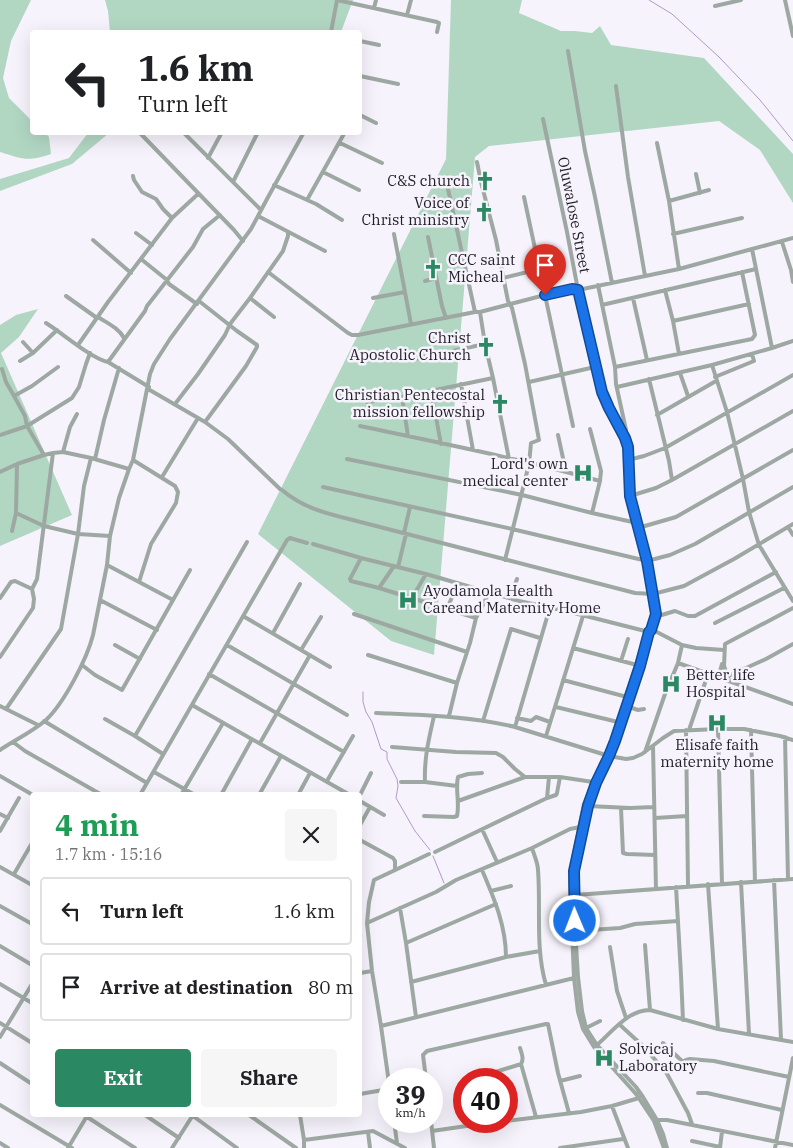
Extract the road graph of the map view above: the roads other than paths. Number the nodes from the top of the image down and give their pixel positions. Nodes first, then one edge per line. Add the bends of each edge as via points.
1 (337, 0) edge
2 (376, 0) edge
3 (411, 0) edge
4 (741, 0) edge
5 (785, 0) edge
6 (715, 6) dead end
7 (374, 8) junction
8 (407, 15) junction
9 (331, 30) edge
10 (437, 32) dead end
11 (793, 36) edge
12 (362, 42) edge
13 (379, 46) dead end
14 (568, 51) dead end
15 (362, 76) edge
16 (398, 84) dead end
17 (616, 86) dead end
18 (362, 116) edge
19 (543, 119) dead end
20 (376, 123) dead end
21 (142, 135) edge
22 (186, 135) edge
23 (220, 135) edge
24 (256, 135) edge
25 (302, 135) edge
26 (344, 135) edge
27 (340, 143) junction
28 (657, 143) dead end
29 (208, 158) junction
30 (477, 162) dead end
31 (382, 163) dead end
32 (324, 172) junction
33 (696, 174) dead end
34 (133, 176) dead end
35 (233, 182) junction
36 (274, 185) junction
37 (448, 189) dead end
38 (359, 190) dead end
39 (710, 190) dead end
40 (700, 193) junction
41 (198, 194) junction
42 (524, 197) dead end
43 (307, 200) junction
44 (668, 201) junction
45 (261, 210) junction
46 (220, 215) junction
47 (258, 216) junction
48 (172, 218) junction
49 (742, 218) dead end
50 (342, 220) dead end
51 (288, 232) junction
52 (136, 234) dead end
53 (394, 234) dead end
54 (673, 234) junction
55 (428, 237) dead end
56 (793, 238) edge
57 (93, 240) dead end
58 (243, 241) junction
59 (782, 242) junction
60 (152, 245) junction
61 (752, 249) junction
62 (325, 251) dead end
63 (141, 259) junction
64 (540, 269) junction
65 (679, 269) junction
66 (756, 269) junction
67 (268, 272) junction
68 (742, 272) junction
69 (131, 273) junction
70 (645, 276) junction
71 (436, 278) junction
72 (503, 278) junction
73 (166, 280) junction
74 (424, 281) dead end
75 (793, 282) edge
76 (612, 283) junction
77 (598, 285) junction
78 (578, 290) junction
79 (665, 290) junction
80 (405, 292) junction
81 (545, 295) junction
82 (66, 296) dead end
83 (250, 298) junction
84 (373, 298) dead end
85 (633, 298) junction
86 (198, 302) junction
87 (510, 304) junction
88 (749, 304) junction
89 (602, 305) junction
90 (478, 312) junction
91 (274, 317) dead end
92 (97, 318) junction
93 (446, 318) junction
94 (673, 322) junction
95 (46, 323) dead end
96 (230, 324) junction
97 (412, 324) junction
98 (57, 330) junction
99 (124, 338) junction
100 (793, 341) edge
101 (23, 342) dead end
102 (485, 344) junction
103 (78, 345) junction
104 (772, 348) junction
105 (34, 353) junction
106 (90, 353) junction
107 (679, 354) junction
108 (752, 354) junction
109 (410, 360) dead end
110 (647, 360) junction
111 (20, 361) dead end
112 (108, 362) junction
113 (712, 365) junction
114 (58, 367) dead end
115 (615, 367) junction
116 (119, 368) junction
117 (595, 368) junction
118 (2, 369) dead end
119 (680, 373) junction
120 (561, 375) junction
121 (793, 375) edge
122 (493, 378) junction
123 (716, 379) junction
124 (649, 380) junction
125 (529, 382) junction
126 (461, 384) junction
127 (617, 387) junction
128 (149, 388) junction
129 (430, 391) junction
130 (14, 396) junction
131 (688, 396) junction
132 (402, 397) junction
133 (367, 402) dead end
134 (176, 404) junction
135 (793, 411) edge
136 (727, 412) junction
137 (77, 414) dead end
138 (657, 415) junction
139 (198, 418) junction
140 (205, 422) junction
141 (28, 426) junction
142 (360, 426) dead end
143 (572, 426) dead end
144 (590, 429) dead end
145 (558, 434) dead end
146 (0, 435) edge
147 (408, 436) junction
148 (625, 438) junction
149 (441, 444) junction
150 (734, 445) junction
151 (665, 448) junction
152 (473, 450) junction
153 (793, 450) edge
154 (63, 452) junction
155 (54, 453) junction
156 (44, 455) junction
157 (93, 458) junction
158 (347, 459) dead end
159 (509, 459) junction
160 (132, 460) junction
161 (628, 460) junction
162 (17, 464) junction
163 (529, 464) junction
164 (128, 468) junction
165 (0, 472) edge
166 (566, 472) junction
167 (162, 477) junction
168 (743, 479) junction
169 (672, 480) junction
170 (600, 481) junction
171 (793, 487) edge
172 (324, 488) dead end
173 (522, 495) junction
174 (630, 496) junction
175 (410, 506) junction
176 (750, 512) junction
177 (16, 513) junction
178 (592, 513) junction
179 (793, 524) edge
180 (638, 525) junction
181 (44, 526) junction
182 (788, 527) junction
183 (512, 529) junction
184 (12, 531) dead end
185 (78, 534) junction
186 (405, 534) junction
187 (793, 535) edge
188 (110, 536) junction
189 (247, 542) dead end
190 (307, 543) dead end
191 (313, 544) dead end
192 (759, 545) junction
193 (361, 558) junction
194 (505, 560) junction
195 (647, 561) junction
196 (107, 565) junction
197 (396, 566) junction
198 (190, 570) dead end
199 (776, 572) junction
200 (426, 574) junction
201 (517, 579) dead end
202 (140, 582) junction
203 (458, 583) junction
204 (300, 584) dead end
205 (379, 588) junction
206 (784, 588) junction
207 (32, 589) junction
208 (489, 592) junction
209 (652, 594) junction
210 (1, 595) edge
211 (412, 598) junction
212 (510, 598) junction
213 (100, 600) junction
214 (173, 600) junction
215 (793, 601) edge
216 (550, 607) junction
217 (447, 608) junction
218 (793, 608) edge
219 (354, 614) dead end
220 (242, 616) junction
221 (583, 616) junction
222 (320, 617) dead end
223 (655, 617) junction
224 (476, 618) junction
225 (715, 623) dead end
226 (157, 630) junction
227 (650, 631) junction
228 (273, 633) junction
229 (540, 638) junction
230 (628, 640) dead end
231 (793, 644) edge
232 (114, 645) dead end
233 (227, 645) junction
234 (682, 645) junction
235 (573, 648) junction
236 (301, 650) junction
237 (724, 650) junction
238 (467, 652) junction
239 (310, 655) junction
240 (368, 655) dead end
241 (0, 657) edge
242 (140, 658) junction
243 (621, 661) junction
244 (723, 662) junction
245 (678, 663) junction
246 (82, 665) junction
247 (636, 665) junction
248 (330, 667) dead end
249 (209, 674) junction
250 (708, 674) junction
251 (727, 676) junction
252 (719, 678) junction
253 (564, 680) junction
254 (729, 681) junction
255 (457, 683) junction
256 (294, 684) junction
257 (626, 697) junction
258 (793, 704) edge
259 (192, 705) junction
260 (0, 706) edge
261 (556, 706) junction
262 (625, 706) junction
263 (6, 709) junction
264 (644, 709) dead end
265 (376, 713) dead end
266 (277, 714) junction
267 (347, 715) dead end
268 (434, 716) junction
269 (449, 716) junction
270 (105, 718) dead end
271 (517, 718) junction
272 (483, 720) junction
273 (44, 721) junction
274 (550, 722) junction
275 (618, 722) junction
276 (224, 723) junction
277 (38, 725) junction
278 (515, 727) junction
279 (718, 729) junction
280 (687, 730) junction
281 (752, 730) junction
282 (135, 736) junction
283 (353, 736) dead end
284 (546, 736) junction
285 (785, 737) junction
286 (252, 739) junction
287 (793, 740) edge
288 (13, 742) junction
289 (260, 743) junction
290 (654, 746) junction
291 (1, 747) edge
292 (392, 747) dead end
293 (426, 750) junction
294 (344, 752) junction
295 (645, 752) junction
296 (163, 754) junction
297 (281, 756) junction
298 (608, 756) junction
299 (154, 772) junction
300 (310, 773) junction
301 (371, 773) dead end
302 (482, 773) dead end
303 (0, 776) edge
304 (525, 777) junction
305 (549, 777) junction
306 (560, 777) junction
307 (327, 782) junction
308 (401, 782) dead end
309 (425, 782) junction
310 (593, 782) junction
311 (147, 783) junction
312 (456, 786) junction
313 (185, 789) junction
314 (342, 790) joint
315 (97, 792) edge
316 (142, 792) edge
317 (183, 792) edge
318 (190, 792) edge
319 (223, 792) edge
320 (261, 792) edge
321 (300, 792) edge
322 (345, 792) edge
323 (362, 792) edge
324 (30, 794) edge
325 (20, 798) dead end
326 (547, 798) junction
327 (458, 801) junction
328 (362, 802) edge
329 (588, 806) junction
330 (370, 807) junction
331 (654, 807) junction
332 (621, 808) junction
333 (0, 814) edge
334 (384, 815) dead end
335 (424, 816) dead end
336 (687, 816) junction
337 (8, 818) junction
338 (654, 818) junction
339 (362, 821) edge
340 (580, 827) junction
341 (482, 829) junction
342 (0, 831) edge
343 (362, 841) edge
344 (30, 846) edge
345 (532, 848) junction
346 (435, 852) dead end
347 (429, 854) dead end
348 (655, 855) junction
349 (497, 862) junction
350 (0, 867) edge
351 (395, 870) junction
352 (482, 870) junction
353 (14, 874) junction
354 (791, 879) edge
355 (774, 880) junction
356 (741, 882) junction
357 (755, 882) junction
358 (30, 884) edge
359 (708, 884) junction
360 (722, 884) junction
361 (511, 886) dead end
362 (688, 886) junction
363 (676, 887) junction
364 (656, 889) junction
365 (491, 891) junction
366 (575, 895) junction
367 (496, 904) junction
368 (0, 906) edge
369 (400, 908) junction
370 (678, 920) junction
371 (574, 921) junction
372 (30, 923) edge
373 (367, 923) junction
374 (576, 931) junction
375 (406, 943) junction
376 (645, 945) dead end
377 (0, 946) edge
378 (610, 947) dead end
379 (540, 951) junction
380 (506, 957) junction
381 (30, 964) edge
382 (372, 971) junction
383 (362, 973) edge
384 (574, 978) junction
385 (411, 982) junction
386 (0, 984) edge
387 (546, 985) junction
388 (30, 988) edge
389 (25, 998) junction
390 (30, 1002) edge
391 (650, 1010) junction
392 (416, 1017) junction
393 (626, 1018) junction
394 (683, 1020) junction
395 (600, 1022) dead end
396 (0, 1024) edge
397 (619, 1024) junction
398 (381, 1026) junction
399 (6, 1027) junction
400 (586, 1028) junction
401 (718, 1029) junction
402 (749, 1034) junction
403 (0, 1037) edge
404 (781, 1040) junction
405 (793, 1042) edge
406 (30, 1043) edge
407 (663, 1043) dead end
408 (597, 1045) junction
409 (520, 1048) dead end
410 (793, 1058) edge
411 (683, 1062) junction
412 (0, 1064) edge
413 (521, 1064) junction
414 (387, 1068) edge
415 (425, 1068) edge
416 (508, 1068) edge
417 (666, 1072) junction
418 (580, 1076) dead end
419 (789, 1077) junction
420 (560, 1081) junction
421 (30, 1083) edge
422 (378, 1091) edge
423 (362, 1094) edge
424 (698, 1094) dead end
425 (639, 1098) junction
426 (0, 1105) edge
427 (612, 1106) junction
428 (782, 1110) junction
429 (569, 1113) junction
430 (85, 1117) edge
431 (88, 1117) edge
432 (148, 1117) edge
433 (192, 1117) edge
434 (196, 1117) edge
435 (252, 1117) edge
436 (300, 1117) edge
437 (536, 1117) junction
438 (518, 1119) edge
439 (657, 1120) junction
440 (692, 1124) junction
441 (722, 1131) junction
442 (368, 1132) junction
443 (396, 1133) edge
444 (432, 1133) edge
445 (179, 1138) junction
446 (624, 1139) junction
447 (304, 1140) junction
448 (692, 1141) dead end
449 (604, 1142) junction
450 (775, 1142) junction
451 (0, 1143) edge
452 (397, 1143) junction
453 (793, 1145) edge
454 (174, 1146) edge
455 (69, 1147) edge
456 (569, 1147) edge
457 (8, 1148) edge
458 (135, 1148) edge
459 (179, 1148) edge
460 (236, 1148) edge
461 (296, 1148) edge
462 (304, 1148) edge
463 (370, 1148) edge
464 (405, 1148) edge
465 (434, 1148) edge
466 (560, 1148) edge
467 (603, 1148) edge
468 (628, 1148) edge
469 (666, 1148) edge
470 (720, 1148) edge
471 (775, 1148) edge

1 - 7 street
1 - 9 street
2 - 7 street
3 - 8 street
4 - 6 street
5 - 11 street
7 - 8 street
8 - 10 street via 438,22
12 - 13 street
14 - 76 street
15 - 16 street
17 - 70 street
18 - 20 street
19 - 78 street, Oluwalose Street
21 - 41 street
22 - 29 street
23 - 29 street
24 - 35 street
25 - 36 street
26 - 27 street
27 - 31 street
27 - 32 street
28 - 44 street
29 - 35 street
30 - 72 street
32 - 38 street
32 - 43 street
33 - 40 street
34 - 48 street via 142,192 156,199
35 - 45 street
36 - 43 street
36 - 45 street
37 - 90 street
39 - 40 street
40 - 44 street
41 - 46 street
41 - 48 street
42 - 64 street
43 - 50 street
44 - 54 street
45 - 47 street
46 - 58 street
46 - 73 street via 203,229
47 - 51 street
47 - 58 street
48 - 60 street
49 - 54 street
51 - 62 street
51 - 67 street via 284,249
52 - 60 street
53 - 80 street
54 - 65 street
55 - 71 street
56 - 59 street
57 - 69 street
58 - 86 street
59 - 61 street
59 - 75 street
60 - 63 street
61 - 65 street
61 - 66 street
63 - 69 street
63 - 73 street
64 - 72 street
64 - 81 street
65 - 70 street
66 - 68 street
66 - 104 street
67 - 83 street
67 - 97 street via 352,335
68 - 79 street
68 - 88 street
69 - 92 street
70 - 76 street
71 - 74 street
71 - 93 street
72 - 87 street
73 - 86 street
73 - 99 street
76 - 77 street
77 - 78 street
77 - 89 street
78 - 81 street
78 - 117 street, Oluwalose Street
79 - 85 street
79 - 94 street
80 - 84 street
80 - 97 street
81 - 87 street
81 - 120 street
82 - 92 street
83 - 91 street
83 - 96 street
85 - 89 street
85 - 110 street
86 - 96 street
86 - 128 street via 154,364
87 - 90 street
87 - 125 street
88 - 94 street
88 - 107 street via 755,335 752,339
89 - 115 street
90 - 93 street
90 - 102 street
92 - 99 street via 115,328
92 - 103 street
93 - 97 street
94 - 107 street
95 - 98 street
96 - 134 street
96 - 140 street via 257,348
98 - 103 street
98 - 105 street
99 - 112 street
100 - 104 street
101 - 105 street
102 - 109 street
102 - 122 street
103 - 106 street
104 - 108 street
105 - 111 street
106 - 112 street
106 - 141 street via 72,398
107 - 110 street
108 - 113 street
108 - 123 street via 754,361
110 - 115 street
112 - 116 street
113 - 119 street
113 - 123 street
114 - 130 street
115 - 127 street
116 - 128 street
116 - 157 street
117 - 120 street
117 - 148 street, Oluwalose Street via 605,400
118 - 130 street
119 - 124 street
119 - 131 street
120 - 125 street
120 - 143 street
121 - 136 street
122 - 126 street
122 - 159 street
123 - 131 street
123 - 136 street
124 - 127 street
124 - 138 street
125 - 163 street via 539,440 531,443
126 - 129 street
126 - 152 street
127 - 148 street
128 - 134 street
128 - 160 street
129 - 132 street
129 - 149 street
130 - 141 street
131 - 138 street
132 - 133 street
132 - 147 street
134 - 139 street
135 - 150 street
136 - 150 street
136 - 151 street
137 - 154 street
138 - 151 street
139 - 140 street
139 - 167 street
140 - 186 street via 228,439 289,497 322,513
141 - 146 street
141 - 156 street
142 - 147 street
144 - 170 street via 601,471
145 - 166 street
147 - 149 street
148 - 161 street, Oluwalose Street
149 - 152 street
150 - 168 street
150 - 169 street
151 - 161 street
151 - 169 street
152 - 159 street
153 - 168 street
154 - 155 street
154 - 157 street
155 - 156 street
155 - 181 street
156 - 162 street
157 - 164 street
157 - 185 street via 84,486
158 - 173 street
159 - 163 street
160 - 164 street
160 - 167 street
161 - 174 street, Oluwalose Street
162 - 165 street
162 - 177 street
163 - 166 street
163 - 173 street
164 - 188 street
166 - 170 street
167 - 202 street via 178,489 178,496 151,544
168 - 176 street
168 - 180 street via 676,517
169 - 174 street
170 - 178 street
171 - 176 street
172 - 175 street
173 - 178 street
173 - 183 street
174 - 180 street, Oluwalose Street
175 - 183 street
175 - 186 street
176 - 192 street
176 - 195 street via 695,544
177 - 181 street
177 - 184 street
178 - 180 street
179 - 182 street
180 - 195 street, Oluwalose Street
181 - 185 street
181 - 207 street
182 - 187 street
182 - 192 street
183 - 194 street
183 - 195 street
185 - 188 street
185 - 263 street via 61,629
186 - 194 street
186 - 197 street
188 - 196 street
189 - 282 street
190 - 220 street via 287,540
191 - 193 street
192 - 199 street
192 - 209 street via 684,586
193 - 197 street
193 - 205 street via 350,580
194 - 209 street via 635,593
195 - 209 street, Oluwalose Street
196 - 202 street
196 - 213 street
197 - 200 street
197 - 205 street
198 - 214 street
199 - 206 street
199 - 223 street via 695,616 675,612
200 - 203 street
200 - 211 street
201 - 212 street
202 - 214 street
203 - 208 street
203 - 217 street
204 - 228 street
205 - 211 street
206 - 215 street
206 - 225 street
207 - 210 street via 13,581
207 - 241 street via 33,608
208 - 212 street
208 - 224 street
209 - 223 street, Oluwalose Street
211 - 217 street
212 - 216 street
213 - 226 street
213 - 246 street via 91,644
214 - 226 street
216 - 221 street
216 - 229 street
217 - 224 street
218 - 237 street via 726,642
219 - 238 street
220 - 228 street
220 - 233 street
221 - 227 street
221 - 235 street
222 - 236 street
223 - 227 street, Oluwalose Street
224 - 238 street
226 - 242 street
227 - 234 street
227 - 247 street, Oluwalose Street
227 - 262 street, Oluwalose Street
228 - 236 street
229 - 271 street
229 - 272 street via 510,629
230 - 243 street
231 - 251 street via 766,660
232 - 242 street
233 - 249 street
233 - 256 street
234 - 237 street
234 - 245 street
235 - 243 street
235 - 253 street
236 - 239 street
237 - 244 street
238 - 255 street
239 - 248 street
239 - 256 street
240 - 255 street
242 - 246 street via 122,690
243 - 247 street
244 - 251 street
244 - 252 street
245 - 250 street
245 - 295 street
246 - 273 street via 56,708
247 - 257 street, Oluwalose Street
249 - 259 street
249 - 266 street
250 - 252 street
250 - 280 street
251 - 252 street
251 - 254 street
252 - 254 street
253 - 257 street
253 - 261 street
254 - 258 street
255 - 269 street
256 - 266 street
256 - 267 street
257 - 262 street, Oluwalose Street
259 - 276 street
259 - 296 street
260 - 263 street
261 - 274 street
261 - 275 street
262 - 264 street
262 - 275 street, Oluwalose Street
262 - 298 street, Oluwalose Street
263 - 277 street
265 - 268 street
266 - 289 street
266 - 294 street
268 - 269 street
268 - 293 street
269 - 272 street
270 - 282 street
271 - 274 street via 531,722 536,717
271 - 278 street
272 - 278 street
273 - 277 street
273 - 311 street
274 - 284 street
275 - 298 street, Oluwalose Street
276 - 286 street
276 - 313 street
277 - 288 street
278 - 284 street
279 - 280 street
279 - 281 street
279 - 360 street
280 - 290 street via 674,731
280 - 336 street
281 - 285 street
281 - 357 street
282 - 296 street
283 - 294 street
284 - 298 street
285 - 287 street
285 - 354 street
286 - 289 street
286 - 319 street
288 - 291 street
288 - 315 street
289 - 297 street
290 - 295 street
290 - 331 street
292 - 293 street
293 - 304 street via 496,753
293 - 309 street
294 - 307 street
295 - 298 street via 630,759
296 - 299 street
297 - 300 street
297 - 320 street
298 - 310 street, Oluwalose Street
298 - 329 street, Oluwalose Street
299 - 311 street
299 - 313 street
300 - 307 street
300 - 321 street
301 - 323 street
302 - 312 street via 458,777
303 - 324 street
304 - 305 street
304 - 327 street
305 - 306 street
305 - 326 street
306 - 310 street
306 - 326 street via 557,794
307 - 314 street
308 - 309 street
309 - 312 street
310 - 340 street, Oluwalose Street via 584,804
311 - 316 street
312 - 327 street
313 - 317 street
313 - 318 street
314 - 322 street
325 - 337 street
326 - 341 street
327 - 335 street via 458,815 454,817
328 - 330 street
329 - 332 street
329 - 366 street, Oluwalose Street via 574,871
330 - 334 street
330 - 339 street
331 - 332 street
331 - 338 street
332 - 348 street via 623,852
333 - 337 street
336 - 338 street
336 - 362 street
337 - 342 street
338 - 348 street
340 - 345 street
340 - 371 street, Oluwalose Street via 571,870
341 - 346 street
341 - 349 street
343 - 351 street via 393,858
344 - 353 street
345 - 349 street
345 - 379 street via 538,869
347 - 351 street
348 - 364 street
349 - 352 street
350 - 353 street
351 - 373 street via 374,880
352 - 365 street
352 - 369 street
353 - 358 street
354 - 355 street
355 - 357 street
355 - 404 street
356 - 357 street
356 - 360 street
356 - 402 street
359 - 360 street
359 - 362 street
359 - 401 street
361 - 365 street
362 - 363 street
363 - 364 street
363 - 370 street
364 - 366 street
365 - 367 street
366 - 371 street, Oluwalose Street
367 - 375 street
367 - 380 street
368 - 372 street
369 - 373 street
369 - 375 street
370 - 374 street
370 - 394 street
371 - 374 street, Oluwalose Street
371 - 384 street, Oluwalose Street
373 - 382 street
374 - 400 street, Oluwalose Street via 579,986
375 - 385 street
376 - 391 street
377 - 381 street
378 - 393 street
379 - 380 street
379 - 387 street
380 - 385 street
382 - 383 street
382 - 398 street
384 - 387 street
384 - 425 street, Oluwalose Street via 583,1029 594,1047
385 - 392 street
386 - 389 street
387 - 392 street
388 - 389 street
389 - 390 street
389 - 399 street
391 - 393 street
391 - 394 street
392 - 398 street
393 - 397 street
394 - 401 street
395 - 400 street
396 - 399 street
397 - 408 street
397 - 417 street
398 - 414 street
399 - 403 street
399 - 406 street
400 - 408 street, Oluwalose Street
401 - 402 street
402 - 404 street
404 - 405 street
407 - 411 street
408 - 439 street, Oluwalose Street via 636,1087
409 - 413 street
410 - 419 street
411 - 417 street
411 - 419 street via 688,1059 714,1061
412 - 421 street
413 - 416 street
413 - 437 street
415 - 420 street via 423,1056 427,1051 548,1024
417 - 440 street
418 - 420 street
419 - 428 street
420 - 429 street
422 - 423 street
424 - 428 street via 707,1093
425 - 427 street
425 - 469 street, Oluwalose Street
426 - 455 street
427 - 429 street
427 - 446 street
428 - 450 street
429 - 437 street
430 - 455 street
431 - 458 street
432 - 445 street
433 - 445 street
434 - 460 street
435 - 461 street
436 - 447 street
437 - 438 street
439 - 440 street
439 - 469 street, Oluwalose Street
440 - 441 street
441 - 450 street
441 - 470 street
442 - 447 street
442 - 452 street via 373,1131
442 - 463 street
443 - 452 street
444 - 465 street
445 - 454 street
446 - 449 street
446 - 468 street
447 - 462 street
448 - 470 street
449 - 456 street
449 - 467 street
450 - 453 street
450 - 471 street
451 - 457 street
452 - 464 street
454 - 459 street
456 - 466 street

